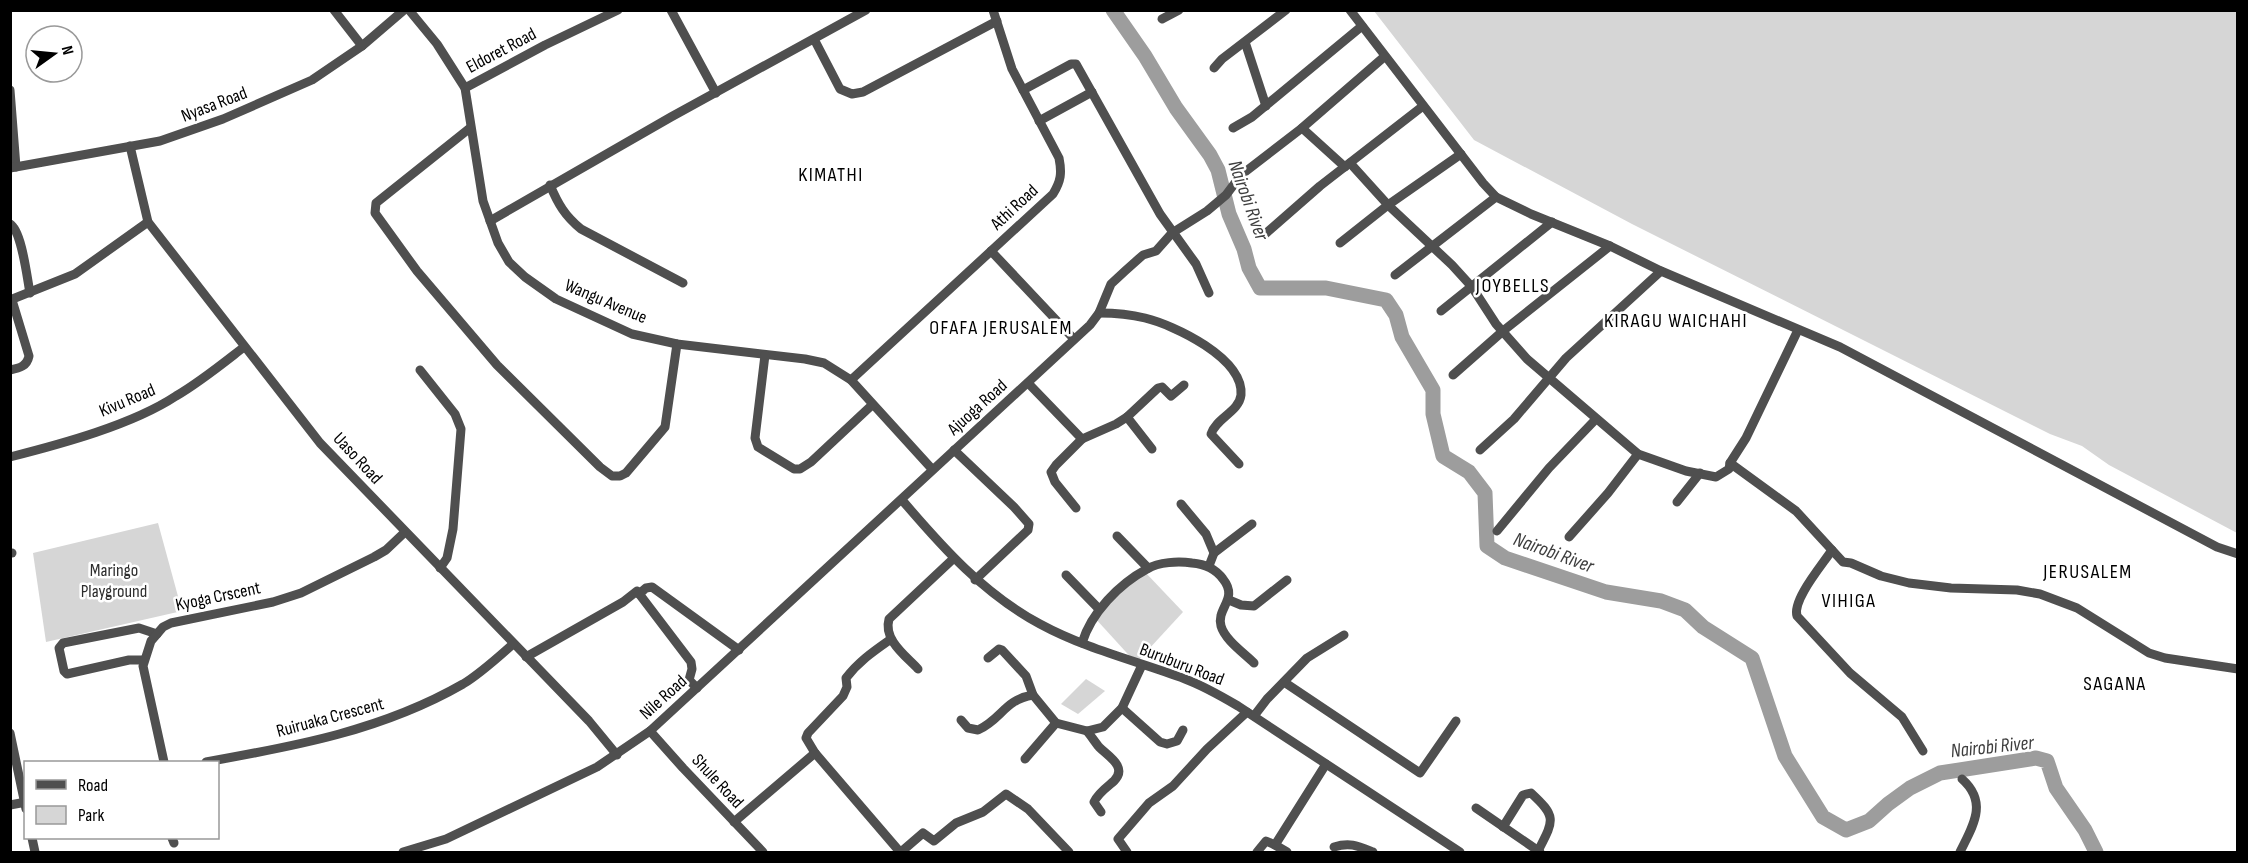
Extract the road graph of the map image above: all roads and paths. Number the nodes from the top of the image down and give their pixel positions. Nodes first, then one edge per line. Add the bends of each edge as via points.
1 (334, 10) edge
2 (404, 10) edge
3 (410, 10) edge
4 (618, 10) edge
5 (671, 10) edge
6 (866, 10) edge
7 (993, 10) edge
8 (1179, 10) edge
9 (1286, 10) edge
10 (1350, 10) edge
11 (1162, 19) dead end
12 (997, 21) junction
13 (1362, 26) junction
14 (814, 39) junction
15 (1245, 42) junction
16 (362, 46) junction
17 (1384, 57) junction
18 (1214, 68) dead end
19 (465, 88) junction
20 (10, 90) edge
21 (1023, 90) junction
22 (716, 93) junction
23 (1092, 93) junction
24 (1266, 105) junction
25 (1423, 106) junction
26 (1039, 121) junction
27 (470, 128) junction
28 (1233, 128) dead end
29 (1302, 128) junction
30 (130, 146) junction
31 (1461, 154) junction
32 (1348, 165) junction
33 (13, 168) edge
34 (550, 185) junction
35 (1496, 197) junction
36 (1388, 205) junction
37 (490, 221) junction
38 (148, 222) junction
39 (1552, 222) junction
40 (10, 224) edge
41 (1172, 233) junction
42 (1264, 235) dead end
43 (1340, 243) dead end
44 (1610, 246) junction
45 (1432, 247) junction
46 (15, 248) edge
47 (991, 251) junction
48 (1661, 272) junction
49 (1395, 275) dead end
50 (683, 283) dead end
51 (1472, 287) junction
52 (30, 293) junction
53 (1209, 293) dead end
54 (11, 300) edge
55 (1441, 311) dead end
56 (1099, 313) junction
57 (1798, 330) junction
58 (1503, 331) junction
59 (1073, 339) junction
60 (677, 344) junction
61 (244, 347) junction
62 (765, 355) junction
63 (10, 370) edge
64 (420, 370) dead end
65 (1453, 375) dead end
66 (1549, 379) junction
67 (850, 380) junction
68 (1028, 383) junction
69 (1184, 385) dead end
70 (872, 405) junction
71 (1127, 417) junction
72 (1596, 419) junction
73 (1082, 439) junction
74 (1152, 449) dead end
75 (954, 450) junction
76 (1480, 450) dead end
77 (1638, 454) junction
78 (10, 457) edge
79 (1730, 463) junction
80 (1239, 464) dead end
81 (932, 470) junction
82 (1700, 473) junction
83 (902, 500) junction
84 (1677, 502) dead end
85 (1181, 504) dead end
86 (1076, 508) dead end
87 (1252, 524) dead end
88 (1497, 531) dead end
89 (405, 532) junction
90 (1117, 536) dead end
91 (1569, 537) dead end
92 (1832, 550) junction
93 (1214, 553) junction
94 (2238, 554) edge
95 (953, 559) junction
96 (1209, 566) junction
97 (440, 567) junction
98 (1148, 568) junction
99 (1066, 574) dead end
100 (975, 580) junction
101 (1287, 580) dead end
102 (639, 594) junction
103 (1229, 600) junction
104 (1099, 609) junction
105 (157, 634) junction
106 (1344, 635) dead end
107 (891, 639) junction
108 (1082, 643) junction
109 (513, 644) junction
110 (739, 650) junction
111 (526, 657) junction
112 (988, 658) dead end
113 (144, 660) junction
114 (1254, 663) dead end
115 (1142, 665) junction
116 (918, 669) dead end
117 (2238, 669) edge
118 (1284, 682) junction
119 (698, 688) junction
120 (1033, 695) junction
121 (1122, 708) junction
122 (1251, 714) junction
123 (961, 720) dead end
124 (1456, 721) dead end
125 (1056, 723) junction
126 (1183, 730) dead end
127 (650, 731) junction
128 (1087, 731) junction
129 (10, 733) edge
130 (1923, 751) dead end
131 (815, 753) junction
132 (617, 755) junction
133 (1025, 759) dead end
134 (164, 761) edge
135 (212, 761) edge
136 (1326, 765) junction
137 (1962, 779) dead end
138 (24, 799) edge
139 (1476, 808) dead end
140 (1101, 812) dead end
141 (734, 822) junction
142 (1503, 827) junction
143 (1275, 845) junction
144 (1334, 848) dead end
145 (403, 852) edge
146 (763, 852) edge
147 (901, 852) edge
148 (1069, 852) edge
149 (1127, 852) edge
150 (1257, 852) edge
151 (1287, 852) edge
152 (1373, 852) edge
153 (1460, 852) edge
154 (1539, 852) edge
155 (1960, 852) edge

1 - 16 street
2 - 16 street, Nyasa Road
3 - 19 street, Wangu Avenue
4 - 19 street, Eldoret Road
5 - 22 street
6 - 14 street
7 - 12 street, Athi Road
8 - 11 street
9 - 15 street
10 - 13 street
12 - 14 street via 852,94 840,89
12 - 21 street, Athi Road
13 - 17 street
13 - 24 street
14 - 22 street
15 - 18 street
15 - 24 street
16 - 30 street, Nyasa Road via 312,80 248,109 178,135
17 - 25 street
17 - 29 street, Ajuoga Road
19 - 27 street, Wangu Avenue
20 - 33 street
21 - 23 street via 1074,63
21 - 26 street, Athi Road
22 - 34 street
23 - 26 street
23 - 41 street
24 - 28 street
25 - 31 street
25 - 32 street
26 - 47 street, Athi Road via 1059,158 1060,183
27 - 37 street, Wangu Avenue via 480,189
27 - 60 street via 376,203 375,213 417,271 497,365 612,476 632,468 665,427
29 - 32 street
29 - 41 street, Ajuoga Road via 1241,175 1207,211
30 - 33 street, Nyasa Road
30 - 38 street, Uaso Road
31 - 35 street
31 - 36 street
32 - 36 street
32 - 42 street
34 - 37 street
34 - 50 street via 560,209 581,229
35 - 39 street
35 - 45 street
36 - 43 street
36 - 45 street
37 - 60 street, Wangu Avenue via 509,262 540,290 632,334
38 - 52 street via 75,274
38 - 61 street, Uaso Road
39 - 44 street
39 - 51 street
40 - 46 street via 15,227
41 - 53 street via 1196,264
41 - 56 street, Ajuoga Road via 1156,251 1143,255 1111,284
44 - 48 street
44 - 58 street
45 - 49 street
45 - 51 street
46 - 52 street
47 - 59 street
47 - 67 street, Athi Road
48 - 57 street
48 - 66 street via 1566,358
51 - 55 street
51 - 58 street
52 - 54 street
54 - 63 street via 29,356 23,367
56 - 59 street, Ajuoga Road
56 - 80 street via 1139,316 1174,328 1199,341 1230,367 1239,382 1241,397 1211,434
57 - 79 street
57 - 94 street via 1840,347 2217,548
58 - 65 street
58 - 66 street
59 - 68 street, Ajuoga Road
60 - 62 street, Wangu Avenue
61 - 78 street, Kivu Road via 176,397 154,408 80,437
61 - 89 street, Uaso Road via 320,443
62 - 67 street, Wangu Avenue via 824,363
62 - 70 street via 755,438 758,447 794,469 811,462
64 - 97 street via 455,414 461,429 453,529 447,558
66 - 72 street
66 - 76 street
67 - 70 street, Wangu Avenue
68 - 73 street
68 - 75 street, Ajuoga Road
69 - 71 street via 1172,396 1158,388
70 - 81 street, Wangu Avenue
71 - 73 street
71 - 74 street
72 - 77 street
72 - 88 street
73 - 86 street via 1051,472
75 - 81 street, Ajuoga Road
75 - 100 street via 1029,524 1028,530
77 - 82 street
77 - 91 street
79 - 82 street via 1721,476
79 - 92 street via 1796,511
81 - 83 street, Ajuoga Road
82 - 84 street
83 - 95 street, Buruburu Road
83 - 110 street, Nile Road
85 - 93 street via 1206,534
87 - 93 street
89 - 97 street, Uaso Road
89 - 105 street, Kyoga Crscent via 386,550 301,593 171,623
90 - 98 street
92 - 117 street via 1843,562 1909,583 2040,594 2077,608 2150,653
92 - 130 street via 1796,605 1797,616 1850,673 1902,717
93 - 96 street
95 - 100 street, Buruburu Road
95 - 107 street via 889,619
96 - 98 street via 1184,562
96 - 103 street via 1226,581
97 - 109 street, Uaso Road
98 - 104 street
99 - 104 street
100 - 108 street, Buruburu Road via 1021,613
101 - 103 street via 1254,606
102 - 110 street via 652,588
102 - 111 street via 634,591 623,602
102 - 119 street via 691,662 689,680
103 - 114 street via 1220,617 1223,630
104 - 108 street
105 - 113 street
105 - 113 street via 139,628 63,643 59,648 67,674
106 - 118 street via 1307,658
107 - 116 street
107 - 131 street via 853,669 846,678 846,692 808,733 807,741
108 - 115 street, Buruburu Road
109 - 111 street, Uaso Road
109 - 135 street, Ruiruaka Crescent via 463,684 393,718 336,736
110 - 119 street, Nile Road
111 - 132 street, Uaso Road
112 - 120 street via 1002,650 1026,676
113 - 134 street via 144,678
115 - 121 street
115 - 122 street, Buruburu Road via 1211,690
118 - 122 street
118 - 124 street via 1420,773
119 - 127 street, Nile Road
120 - 123 street via 1010,703 978,730
120 - 125 street
121 - 126 street via 1160,742 1177,741
121 - 128 street via 1103,727
122 - 136 street, Buruburu Road
122 - 149 street via 1149,803 1118,839
125 - 128 street
125 - 133 street
127 - 132 street, Nile Road
127 - 141 street, Shule Road
128 - 140 street via 1117,763 1119,771 1118,777 1096,796 1094,802
129 - 138 street
131 - 141 street
131 - 147 street
132 - 145 street, Nile Road via 446,839
136 - 143 street
136 - 153 street, Buruburu Road
137 - 155 street via 1973,792 1976,811 1972,831
139 - 142 street
141 - 146 street, Shule Road
142 - 154 street
142 - 154 street via 1523,795 1531,793 1551,815
143 - 150 street via 1266,841
143 - 151 street
144 - 152 street via 1356,844
147 - 148 street via 923,833 934,841 956,823 983,812 1006,794 1028,809

